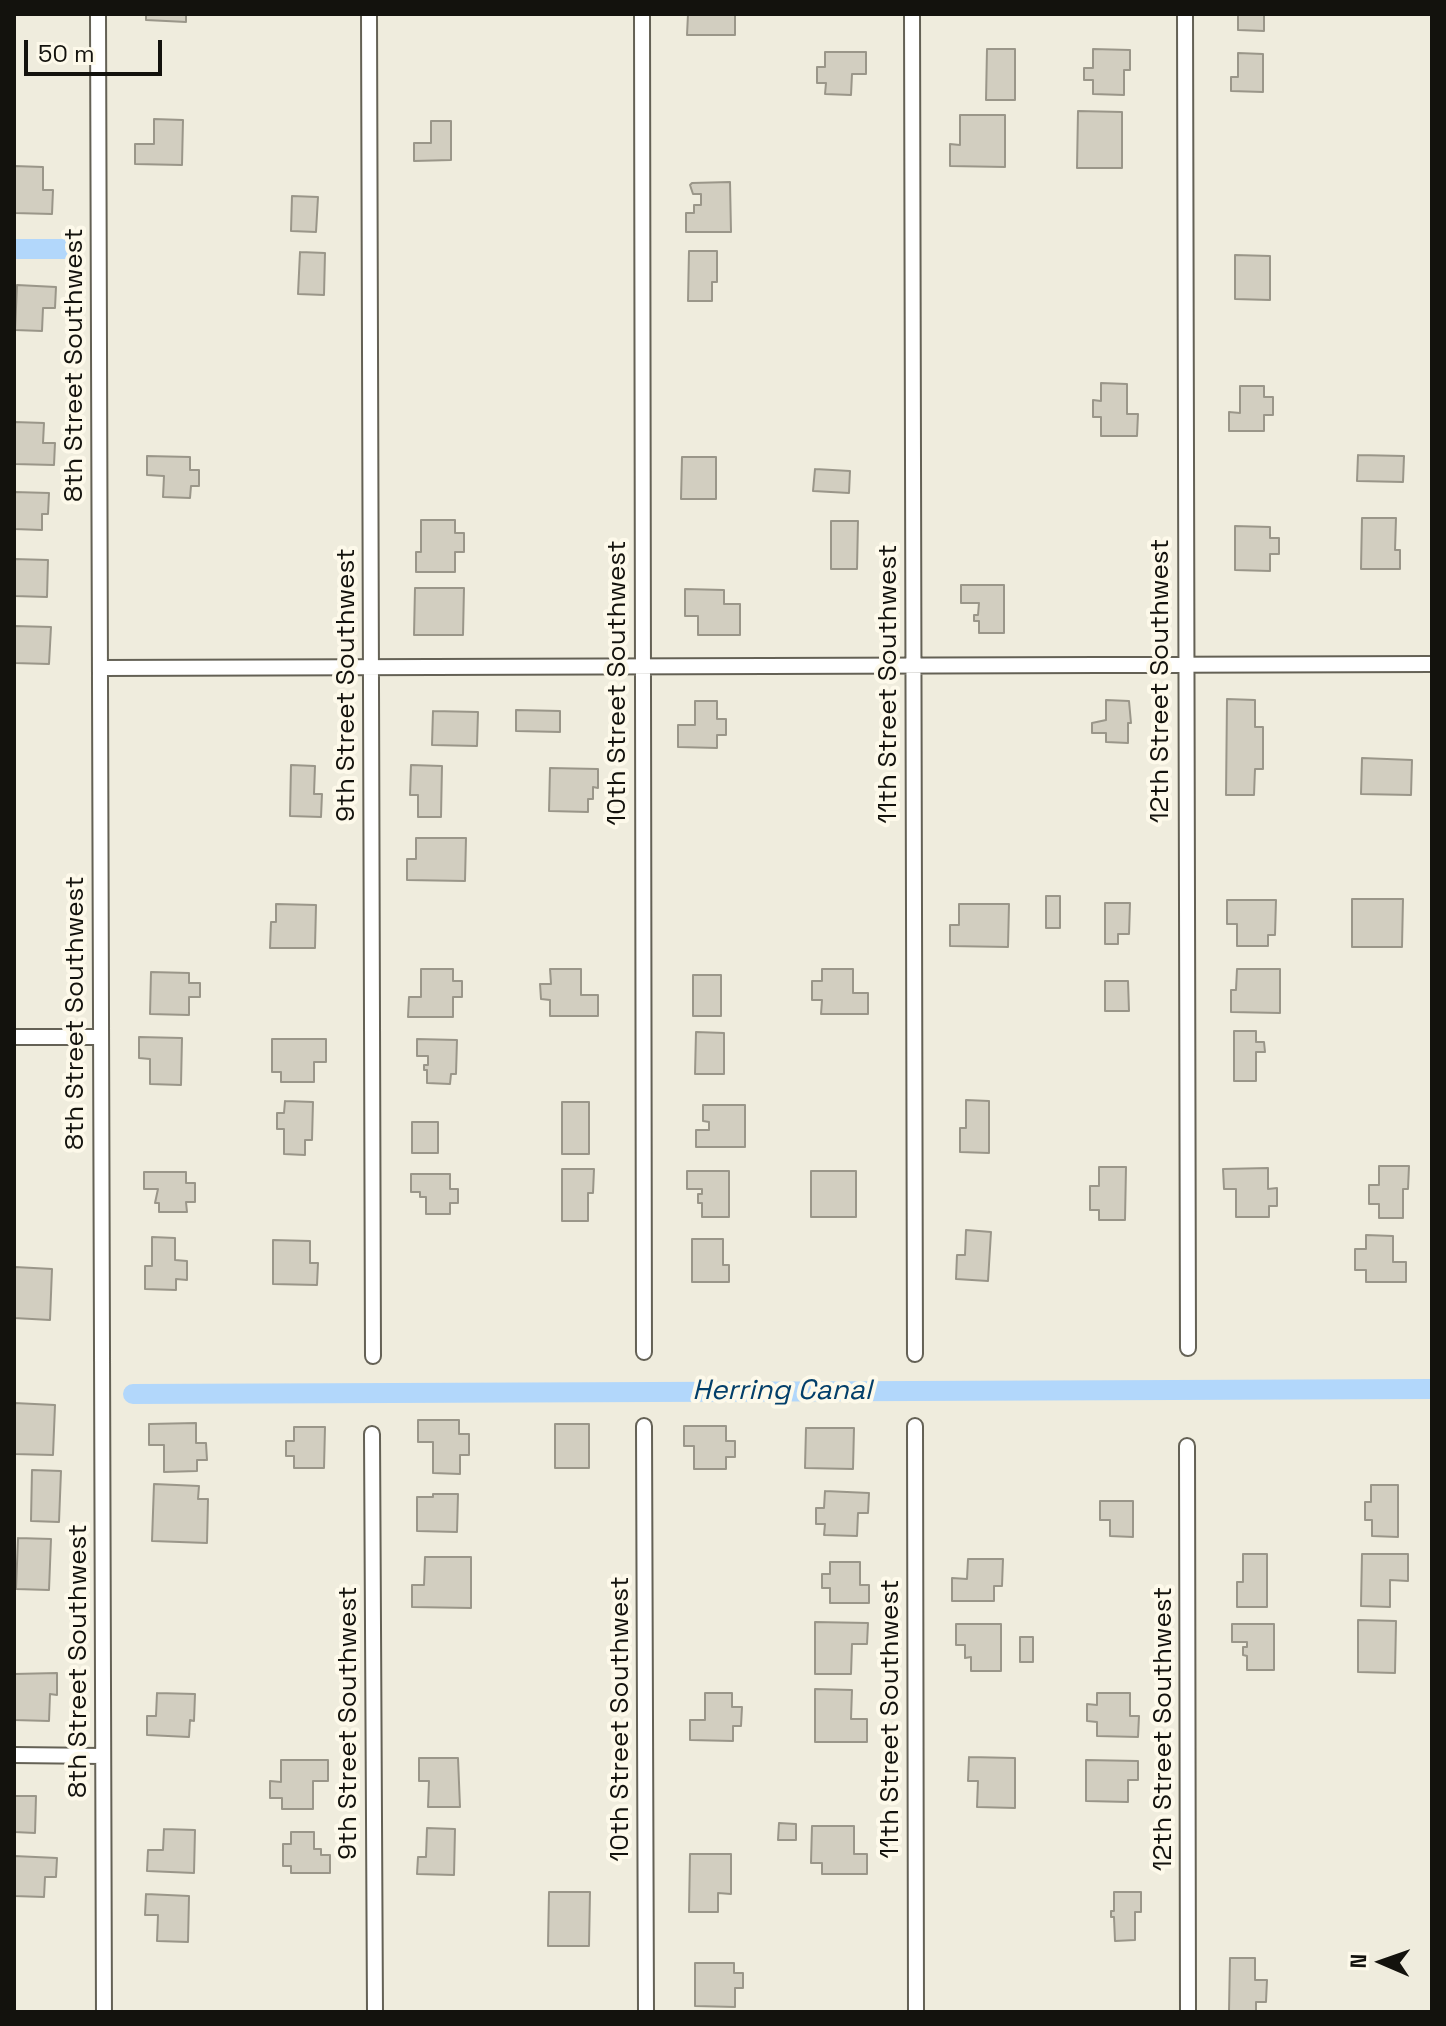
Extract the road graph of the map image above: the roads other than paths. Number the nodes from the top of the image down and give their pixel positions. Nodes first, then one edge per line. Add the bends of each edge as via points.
1 (98, 14) edge
2 (369, 14) edge
3 (642, 14) edge
4 (912, 14) edge
5 (1185, 14) edge
6 (1432, 664) edge
7 (1185, 665) junction
8 (642, 666) junction
9 (913, 666) junction
10 (100, 668) junction
11 (371, 668) junction
12 (14, 1037) edge
13 (100, 1037) junction
14 (1188, 1348) dead end
15 (644, 1352) dead end
16 (915, 1354) dead end
17 (373, 1356) dead end
18 (644, 1426) dead end
19 (915, 1426) dead end
20 (372, 1434) dead end
21 (1187, 1446) dead end
22 (14, 1755) edge
23 (102, 1756) junction
24 (104, 2012) edge
25 (375, 2012) edge
26 (646, 2012) edge
27 (916, 2012) edge
28 (1188, 2012) edge

1 - 10 street, 8th Street Southwest
2 - 11 street, 9th Street Southwest
3 - 8 street, 10th Street Southwest
4 - 9 street, 11th Street Southwest
5 - 7 street, 12th Street Southwest
6 - 7 street
7 - 9 street
7 - 14 street, 12th Street Southwest
8 - 9 street
8 - 11 street
8 - 15 street, 10th Street Southwest
9 - 16 street, 11th Street Southwest
10 - 11 street
10 - 13 street, 8th Street Southwest
11 - 17 street, 9th Street Southwest
12 - 13 street
13 - 23 street, 8th Street Southwest
18 - 26 street, 10th Street Southwest
19 - 27 street, 11th Street Southwest
20 - 25 street, 9th Street Southwest
21 - 28 street, 12th Street Southwest
22 - 23 street
23 - 24 street, 8th Street Southwest

